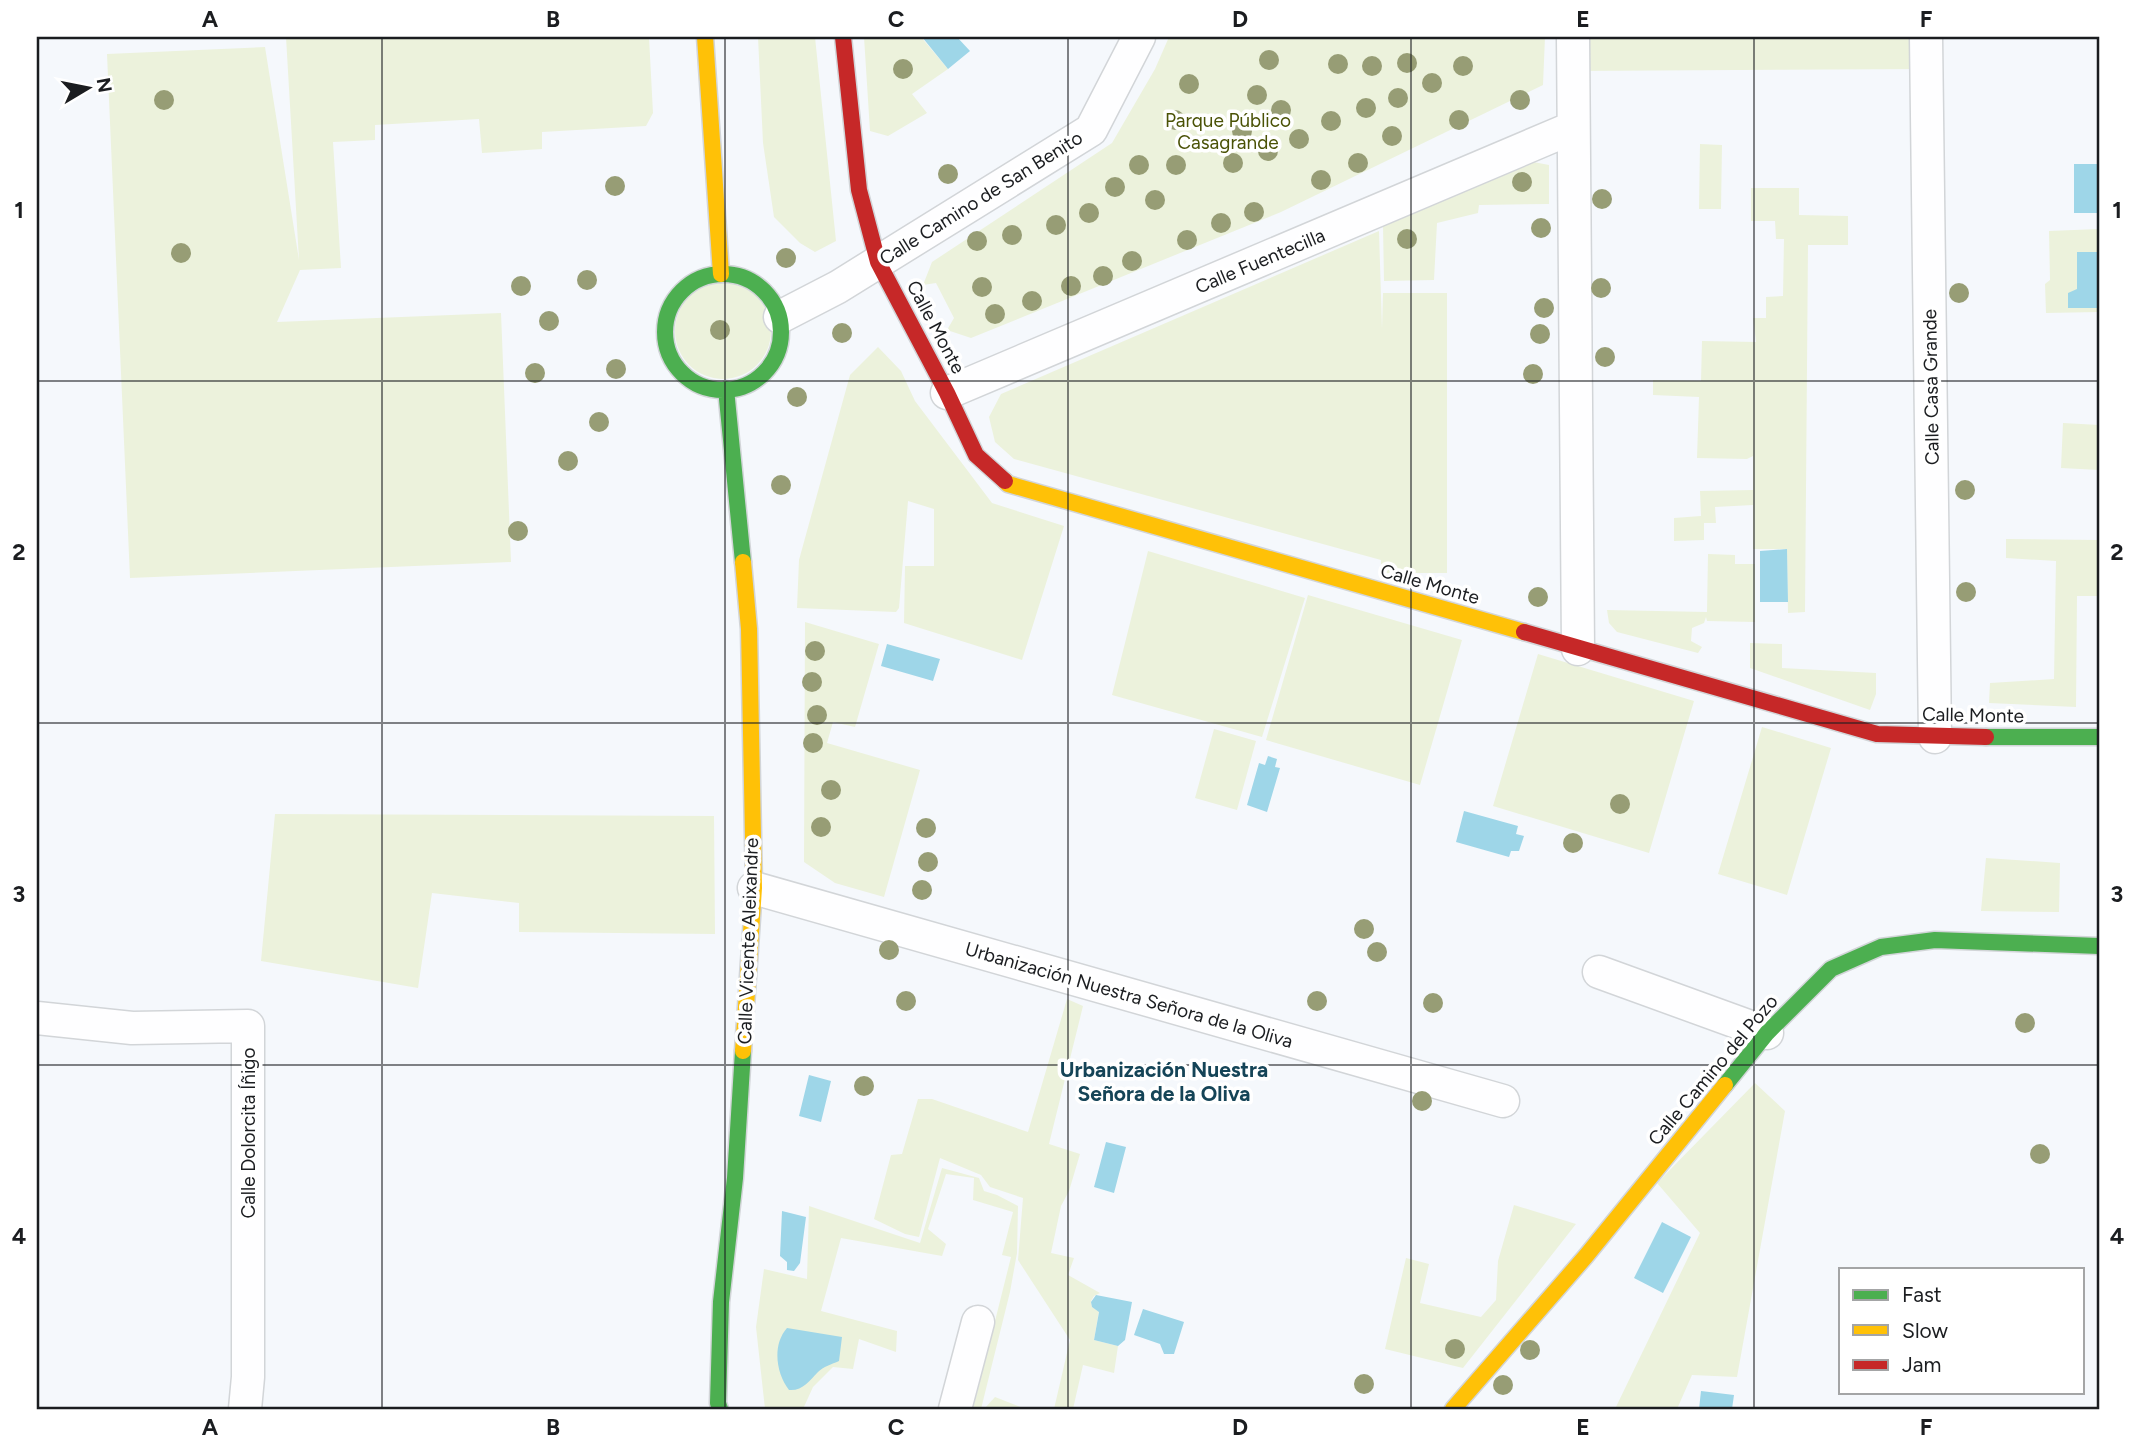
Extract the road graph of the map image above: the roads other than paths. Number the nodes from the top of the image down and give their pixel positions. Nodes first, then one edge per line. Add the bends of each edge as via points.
1 (705, 37) edge
2 (843, 37) edge
3 (1139, 37) edge
4 (1573, 37) edge
5 (1926, 37) edge
6 (1572, 128) junction
7 (878, 262) junction
8 (721, 274) junction
9 (780, 317) junction
10 (726, 389) junction
11 (947, 393) junction
12 (1578, 649) junction
13 (1935, 737) junction
14 (2099, 737) edge
15 (754, 888) junction
16 (2099, 946) edge
17 (1599, 972) dead end
18 (37, 1018) edge
19 (1767, 1033) junction
20 (1503, 1101) dead end
21 (978, 1322) dead end
22 (718, 1407) edge
23 (246, 1409) edge
24 (955, 1409) edge
25 (1453, 1409) edge

1 - 8 street
2 - 7 street, Calle Monte via 859,190
3 - 7 street, Calle Camino de San Benito via 1091,130
4 - 6 street
5 - 13 street, Calle Casa Grande
6 - 11 street, Calle Fuentecilla
6 - 12 street
7 - 9 street, Calle Camino de San Benito
7 - 11 street, Calle Monte
8 - 9 street via 741,276 758,285 772,299
8 - 10 street via 685,288 666,321 666,341 684,374 699,384
9 - 10 street via 782,336 767,370 753,382
10 - 15 street, Calle Vicente Aleixandre via 749,629
11 - 12 street, Calle Monte via 976,455 1008,484
12 - 13 street, Calle Monte via 1877,734
13 - 14 street, Calle Monte
15 - 20 street, Urbanización Nuestra Señora de la Oliva
15 - 22 street, Calle Vicente Aleixandre via 735,1178 721,1302
16 - 19 street, Calle Camino del Pozo via 1935,940 1881,947 1831,969
17 - 19 street
18 - 23 street, Calle Dolorcita Íñigo via 132,1028 248,1026
19 - 25 street, Calle Camino del Pozo via 1586,1256
21 - 24 street

